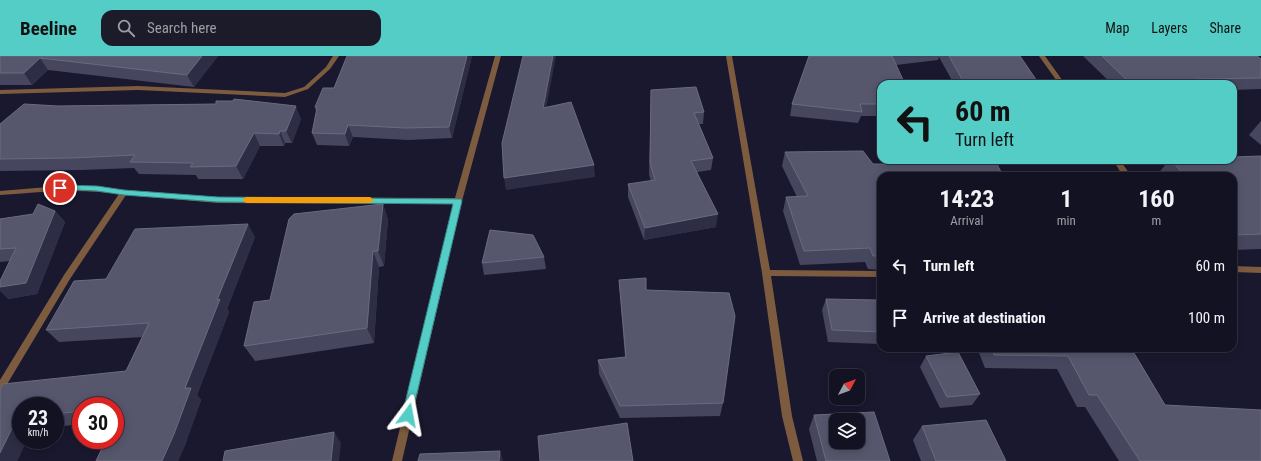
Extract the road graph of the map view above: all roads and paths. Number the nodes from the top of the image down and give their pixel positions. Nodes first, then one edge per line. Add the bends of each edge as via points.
1 (336, 56) edge
2 (498, 56) edge
3 (729, 56) edge
4 (1042, 56) edge
5 (1059, 80) edge
6 (0, 92) edge
7 (124, 192) junction
8 (0, 193) edge
9 (458, 201) junction
10 (1237, 269) edge
11 (1261, 270) edge
12 (766, 273) junction
13 (877, 274) edge
14 (0, 388) edge
15 (397, 461) edge
16 (798, 461) edge

1 - 6 street via 328,68 306,88 285,96 138,88
2 - 9 street
3 - 12 street
4 - 5 street
7 - 8 street via 97,188 60,188
7 - 9 street via 218,200
7 - 14 street via 67,277
9 - 15 street
10 - 11 street
12 - 13 street
12 - 16 street via 787,416

